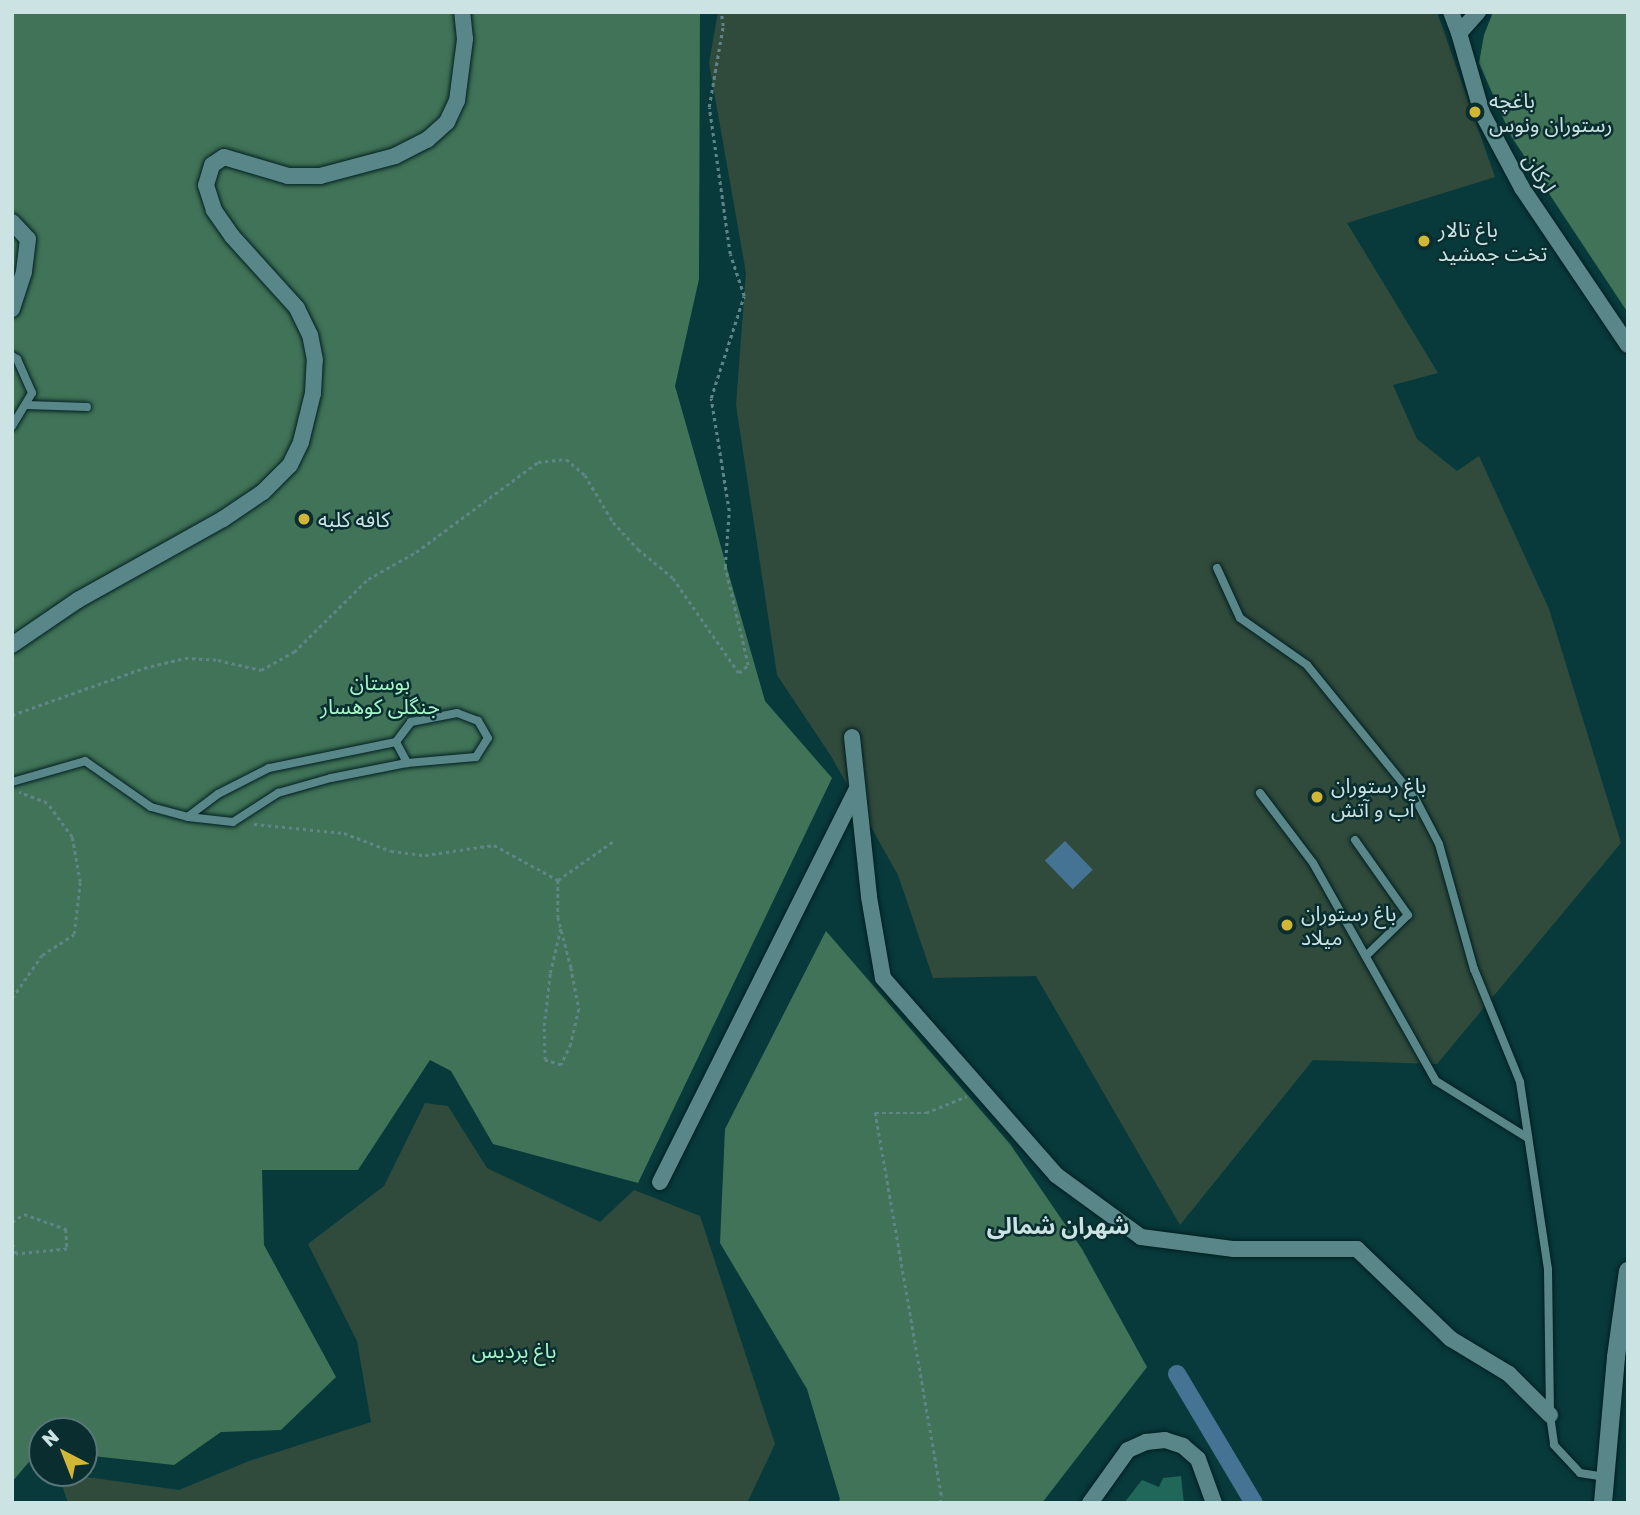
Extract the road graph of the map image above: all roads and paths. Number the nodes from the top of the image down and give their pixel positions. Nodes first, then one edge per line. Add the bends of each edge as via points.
1 (462, 12) edge
2 (721, 12) edge
3 (1451, 12) edge
4 (1478, 12) edge
5 (1459, 33) junction
6 (12, 222) edge
7 (12, 309) edge
8 (1628, 345) edge
9 (12, 356) edge
10 (26, 405) junction
11 (87, 407) dead end
12 (12, 426) edge
13 (1217, 568) dead end
14 (12, 645) edge
15 (12, 715) edge
16 (852, 737) dead end
17 (396, 742) junction
18 (407, 763) junction
19 (12, 782) edge
20 (858, 789) junction
21 (12, 790) edge
22 (1260, 793) dead end
23 (188, 817) junction
24 (233, 822) junction
25 (615, 840) dead end
26 (1355, 840) dead end
27 (558, 880) junction
28 (561, 927) junction
29 (1366, 956) junction
30 (12, 998) edge
31 (983, 1089) junction
32 (1528, 1138) junction
33 (660, 1182) dead end
34 (12, 1222) edge
35 (12, 1243) edge
36 (1628, 1271) edge
37 (1550, 1415) junction
38 (1604, 1477) junction
39 (940, 1503) edge
40 (1090, 1503) edge
41 (1214, 1503) edge
42 (1603, 1503) edge

1 - 14 street via 465,39 457,101 447,122 427,140 395,156 320,176 288,176 224,157 212,165 206,185 214,210 297,309 310,335 316,360 313,393 290,465 263,492 223,519 78,600
2 - 15 path via 723,26 709,107 730,254 744,296 711,398 729,511 724,567 748,665 739,673 673,578 613,522 585,475 566,459 538,462 416,552 368,579 294,652 261,670 185,658
3 - 5 street, لرکان
4 - 5 street
5 - 8 street, لرکان via 1482,113 1522,188
6 - 7 street via 28,239
9 - 10 lane via 32,393
10 - 11 lane
10 - 12 lane
13 - 32 lane via 1240,618 1307,664 1415,798 1439,844 1474,969 1520,1082
16 - 20 street
17 - 18 lane
17 - 18 lane via 411,722 457,713 478,721 488,738 476,757
17 - 23 lane via 269,768 218,794
18 - 24 lane via 278,793
19 - 23 lane via 85,761 150,807
20 - 31 street via 883,978
20 - 33 street
21 - 30 path via 47,803 53,811 72,837 80,882 74,934 42,955
22 - 29 lane via 1313,863
23 - 24 lane
24 - 27 path via 344,833 390,851 425,855 494,845
25 - 27 path
26 - 29 lane via 1408,915
27 - 28 path
28 - 28 path via 579,1009 561,1065 545,1060 544,1026
29 - 32 lane via 1436,1081
31 - 37 street via 1056,1175 1141,1237 1234,1249 1357,1249 1451,1339 1509,1374
31 - 39 path via 926,1113 876,1113
32 - 37 lane via 1548,1270
34 - 35 path via 24,1214 66,1229 67,1249 16,1254
36 - 38 street
37 - 38 lane via 1554,1445 1580,1473
38 - 42 street
40 - 41 street via 1128,1450 1146,1441 1165,1440 1198,1459

